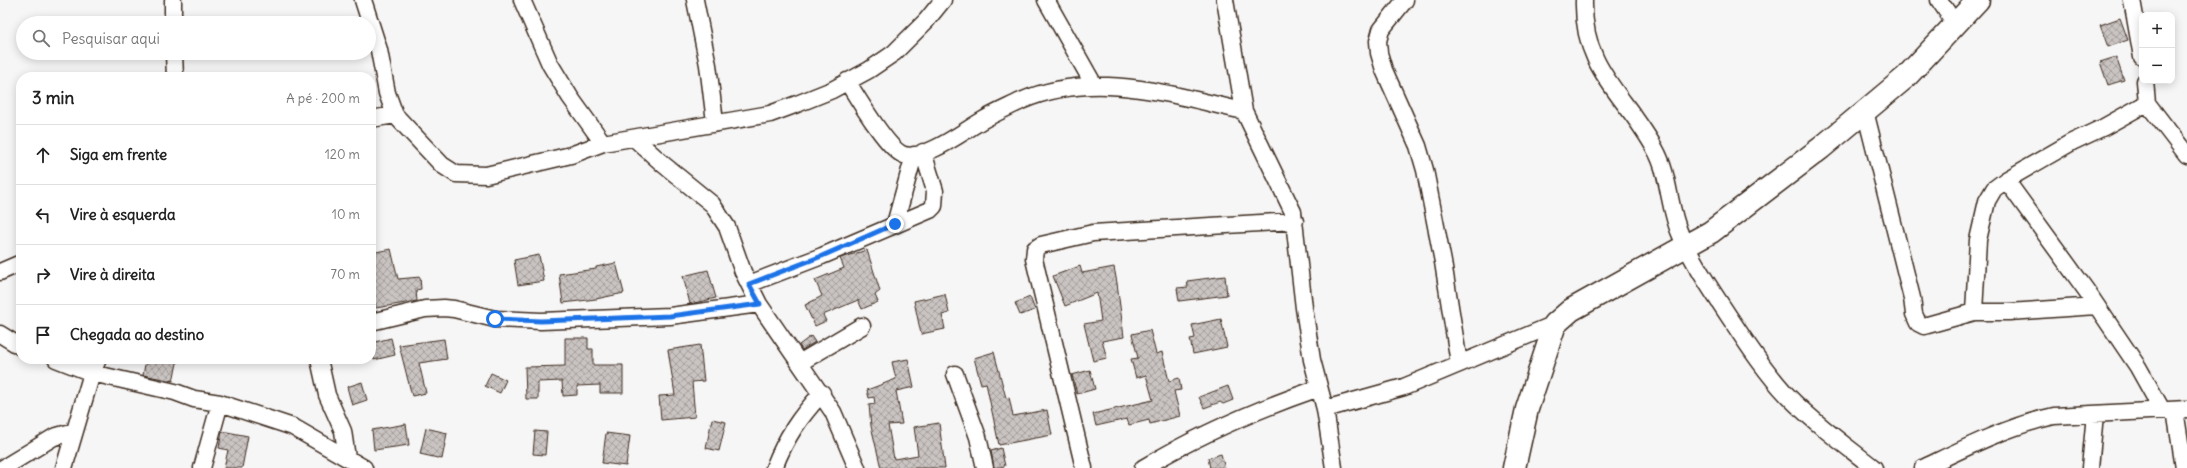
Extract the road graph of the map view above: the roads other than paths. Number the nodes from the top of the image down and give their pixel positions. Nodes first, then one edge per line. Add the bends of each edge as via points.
1 (173, 0) edge
2 (363, 0) edge
3 (522, 0) edge
4 (695, 0) edge
5 (943, 0) edge
6 (1046, 0) edge
7 (1225, 0) edge
8 (1405, 0) edge
9 (1584, 0) edge
10 (1939, 0) edge
11 (1978, 0) edge
12 (2132, 0) edge
13 (173, 16) edge
14 (368, 16) edge
15 (1956, 25) junction
16 (376, 41) edge
17 (2140, 48) edge
18 (174, 60) edge
19 (175, 72) edge
20 (847, 81) junction
21 (2145, 84) edge
22 (1094, 85) junction
23 (2147, 103) junction
24 (1244, 111) junction
25 (1865, 111) junction
26 (395, 115) junction
27 (376, 118) edge
28 (715, 122) junction
29 (634, 138) junction
30 (603, 143) junction
31 (918, 154) junction
32 (2187, 155) edge
33 (2006, 180) junction
34 (1295, 221) junction
35 (895, 224) junction
36 (1687, 246) junction
37 (16, 265) edge
38 (0, 272) edge
39 (749, 284) junction
40 (760, 304) junction
41 (2096, 306) junction
42 (1974, 312) junction
43 (376, 321) edge
44 (1555, 324) junction
45 (862, 326) dead end
46 (0, 334) edge
47 (16, 343) edge
48 (801, 362) junction
49 (1460, 363) junction
50 (84, 364) edge
51 (319, 364) edge
52 (95, 366) edge
53 (955, 374) dead end
54 (1319, 388) junction
55 (822, 394) junction
56 (220, 403) junction
57 (1324, 409) junction
58 (2174, 410) edge
59 (2094, 414) junction
60 (75, 431) junction
61 (347, 458) junction
62 (3, 468) edge
63 (64, 468) edge
64 (202, 468) edge
65 (364, 468) edge
66 (774, 468) edge
67 (857, 468) edge
68 (985, 468) edge
69 (1084, 468) edge
70 (1143, 468) edge
71 (1334, 468) edge
72 (1514, 468) edge
73 (1874, 468) edge
74 (1923, 468) edge
75 (2090, 468) edge
76 (2184, 468) edge

1 - 13 street
2 - 14 street
3 - 30 street via 550,64
4 - 28 street via 708,65
5 - 20 street via 894,53
6 - 22 street
7 - 24 street
8 - 49 street via 1381,30 1378,41 1379,53 1418,146 1425,170
9 - 36 street via 1583,15 1588,46 1598,67 1656,150 1663,166 1680,234
10 - 15 street
11 - 15 street
12 - 17 street
15 - 25 street via 1906,78
16 - 26 street via 387,93
18 - 19 street
20 - 28 street via 832,90 770,114
20 - 31 street via 878,129 897,151 904,155
21 - 23 street
22 - 24 street via 1137,87
22 - 31 street via 1058,89 1022,101
23 - 32 street
23 - 33 street
24 - 34 street via 1278,177
25 - 36 street via 1711,232
25 - 42 street via 1918,324 1924,326
26 - 27 street
26 - 30 street via 442,165 456,174 486,175 571,155
28 - 29 street
29 - 30 street
29 - 39 street via 712,204 728,227
31 - 35 street
31 - 35 street via 935,192 934,206
33 - 41 street
33 - 42 street via 1994,190 1987,201 1978,240
34 - 54 street via 1304,308
34 - 69 street via 1093,233 1041,245 1035,249 1033,254
35 - 39 street
36 - 44 street via 1623,279 1571,310
36 - 73 street via 1750,349 1788,396 1824,430
37 - 38 street
39 - 40 street
40 - 43 street via 670,316 541,321 495,319 454,308 444,308 425,309
40 - 48 street
41 - 42 street
41 - 58 street via 2138,367
44 - 49 street
44 - 72 street via 1527,409
45 - 48 street
46 - 47 street
48 - 55 street
49 - 57 street via 1404,387
50 - 52 street
51 - 61 street via 327,395 343,431
52 - 56 street via 194,398
52 - 60 street
53 - 68 street via 978,437
54 - 57 street
54 - 70 street via 1227,425
55 - 66 street via 799,418 787,437
55 - 67 street via 833,412
56 - 61 street via 294,427
56 - 64 street
57 - 71 street
58 - 59 street
58 - 76 street
59 - 74 street via 2054,416 2035,420
59 - 75 street
60 - 62 street via 54,438
60 - 63 street
61 - 65 street

